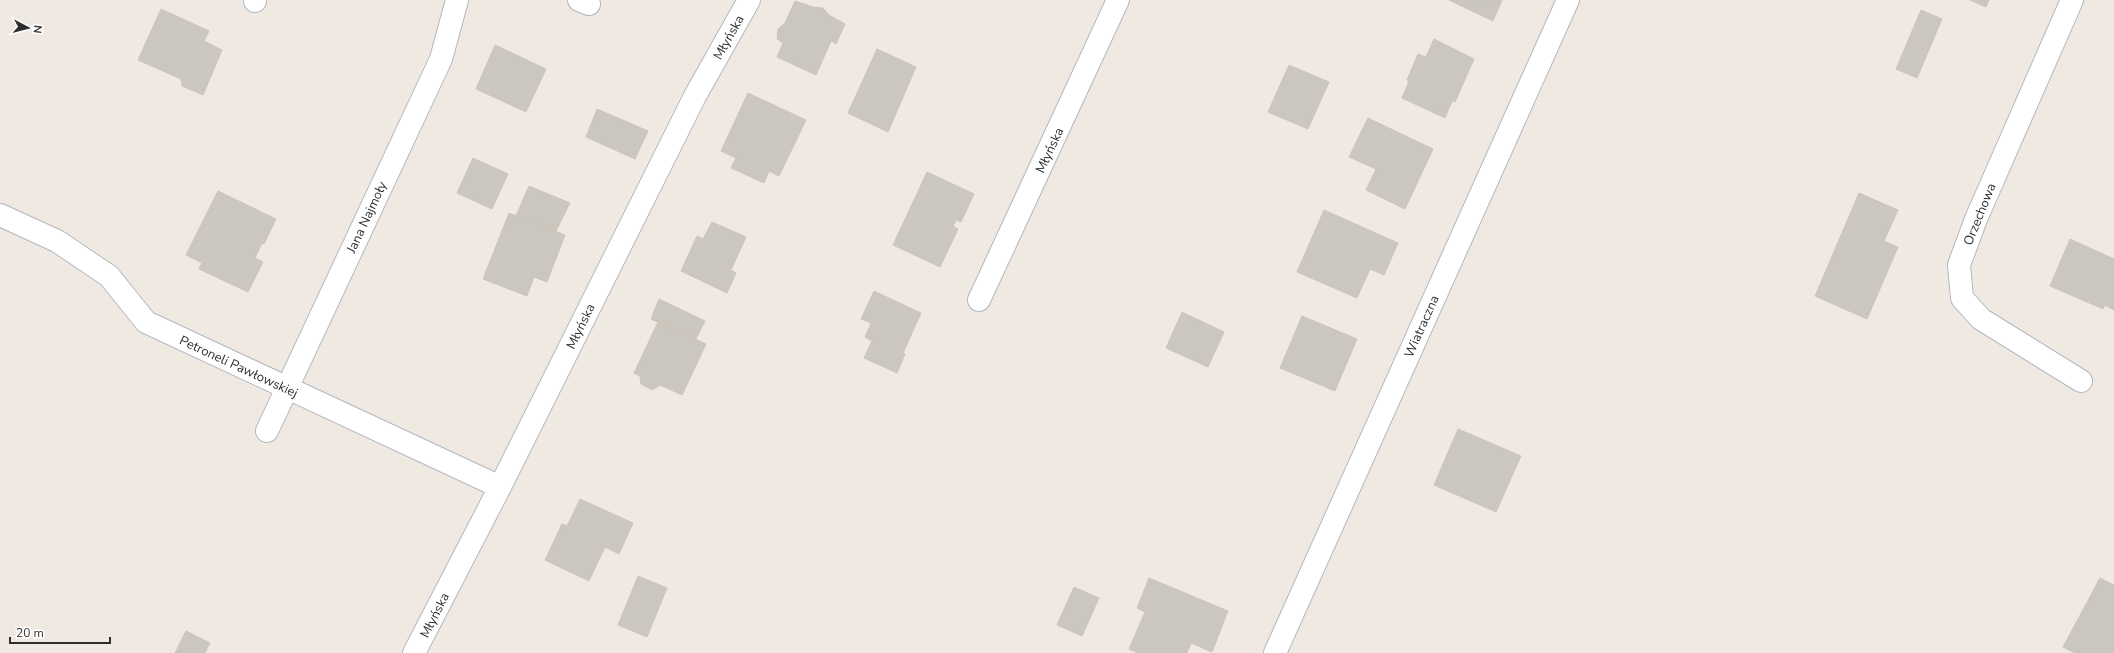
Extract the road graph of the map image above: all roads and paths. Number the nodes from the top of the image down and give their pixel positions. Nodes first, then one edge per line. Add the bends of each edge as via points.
1 (457, 0) edge
2 (748, 0) edge
3 (1118, 0) edge
4 (1568, 0) edge
5 (2072, 0) edge
6 (0, 215) edge
7 (979, 300) dead end
8 (2081, 381) dead end
9 (286, 388) junction
10 (267, 431) dead end
11 (500, 487) junction
12 (414, 653) edge
13 (1275, 653) edge

1 - 9 street, Jana Najmoły via 441,59
2 - 11 street, Młyńska via 694,96
3 - 7 street, Młyńska
4 - 13 street, Wiatraczna
5 - 8 street, Orzechowa via 1976,219 1959,265 1962,298 1981,319
6 - 9 street, Petroneli Pawłowskiej via 57,241 109,276 146,322
9 - 10 street, Jana Najmoły
9 - 11 street, Petroneli Pawłowskiej
11 - 12 street, Młyńska

